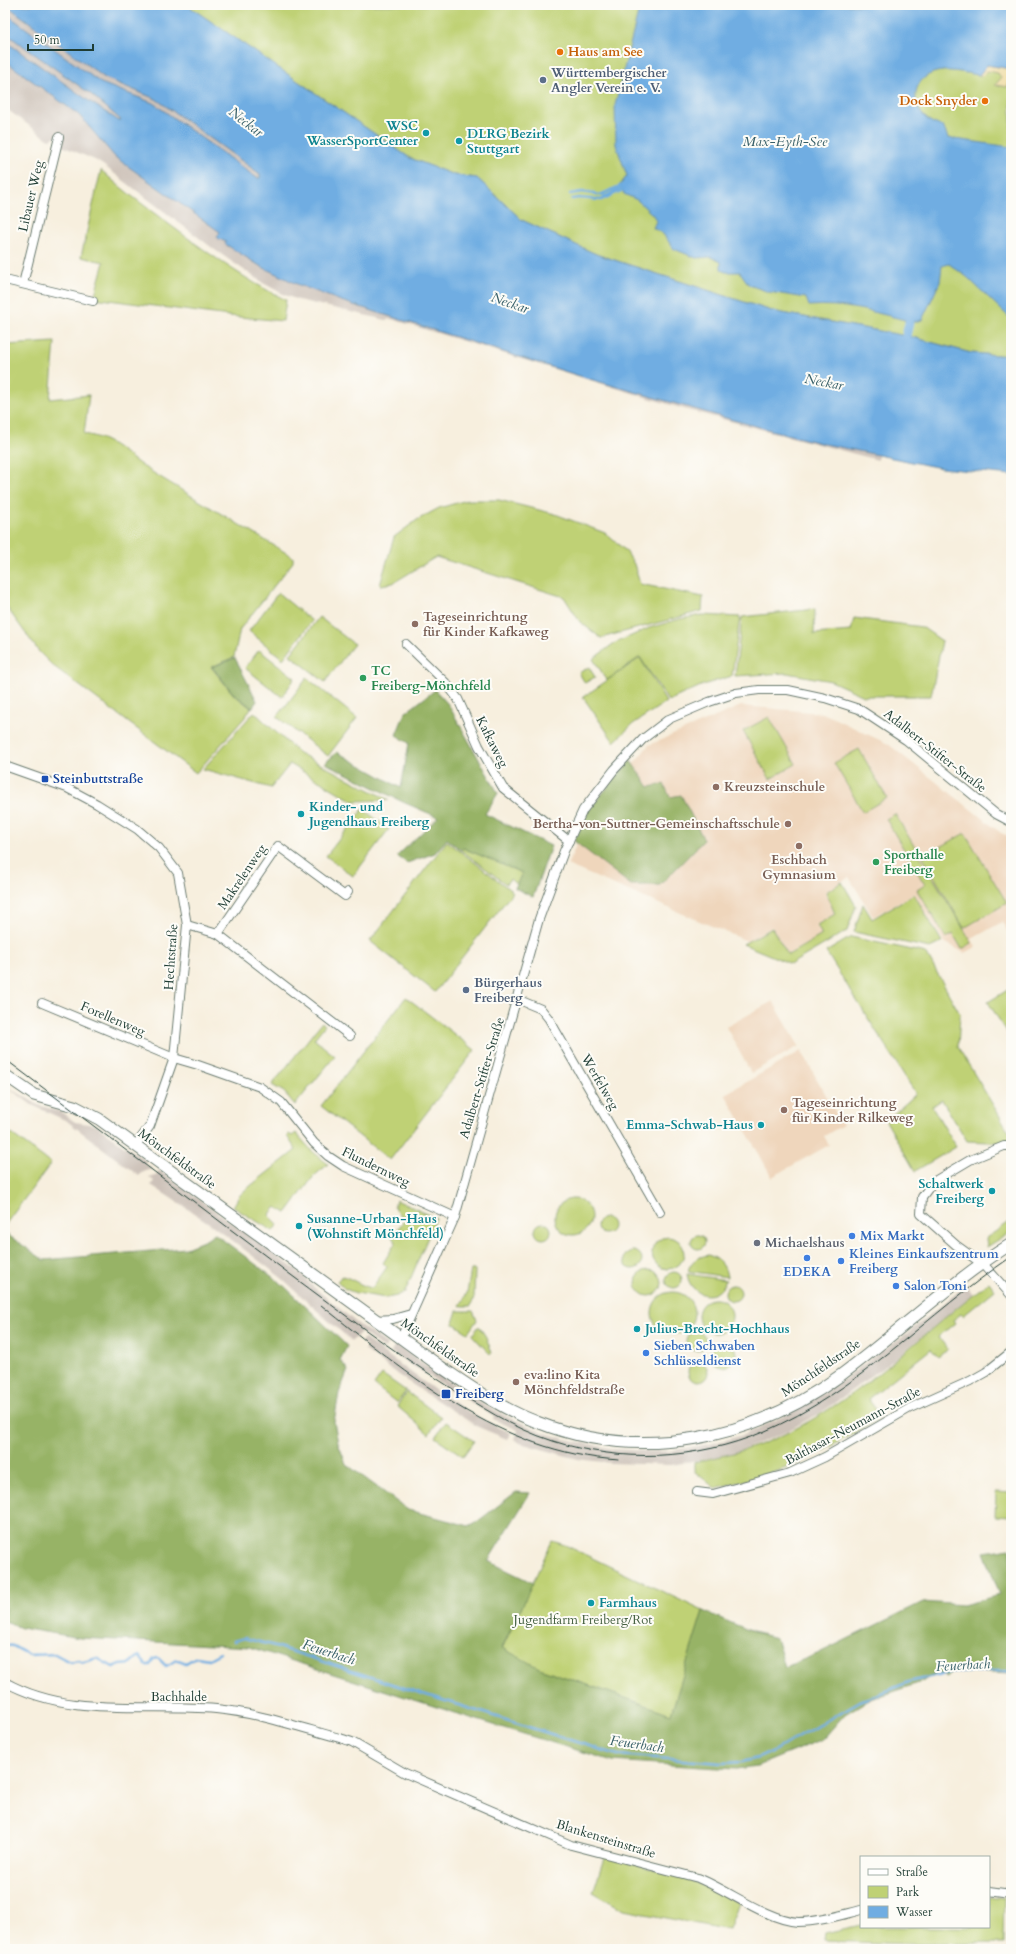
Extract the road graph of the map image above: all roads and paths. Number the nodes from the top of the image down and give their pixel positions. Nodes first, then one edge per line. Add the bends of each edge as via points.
1 (59, 137) dead end
2 (5, 280) edge
3 (23, 284) junction
4 (93, 301) dead end
5 (406, 644) dead end
6 (5, 766) edge
7 (1011, 822) edge
8 (569, 841) junction
9 (348, 892) dead end
10 (187, 925) junction
11 (218, 934) junction
12 (517, 999) junction
13 (42, 1003) dead end
14 (350, 1036) dead end
15 (174, 1058) junction
16 (5, 1075) edge
17 (135, 1146) junction
18 (1011, 1146) edge
19 (660, 1212) dead end
20 (455, 1217) junction
21 (1011, 1244) edge
22 (981, 1264) junction
23 (1011, 1295) edge
24 (412, 1314) junction
25 (376, 1320) junction
26 (401, 1338) junction
27 (1011, 1352) edge
28 (697, 1492) dead end
29 (5, 1682) edge
30 (352, 1742) joint
31 (990, 1891) edge
32 (1011, 1894) edge
33 (860, 1910) edge

1 - 3 street, Libauer Weg
2 - 3 street
3 - 4 street
5 - 8 street, Kafkaweg via 446,683 458,699 479,746 503,788
6 - 10 street, Hechtstraße via 70,790 137,829 159,848 178,873
7 - 8 street, Adalbert-Stifter-Straße via 996,814 906,740 859,709 788,690 759,690 736,693 709,702 669,719 642,739 583,810
8 - 12 street, Adalbert-Stifter-Straße via 540,919
9 - 11 street, Makrelenweg via 345,896 278,846
10 - 11 street
10 - 15 street, Hechtstraße
11 - 14 street
12 - 19 street, Werfelweg via 541,1008 549,1019
12 - 20 street, Adalbert-Stifter-Straße
13 - 15 street, Forellenweg
15 - 17 street, Hechtstraße via 150,1126
15 - 20 street, Flundernweg via 260,1087 281,1102 314,1143 328,1156 343,1166
16 - 17 main road, Mönchfeldstraße via 34,1094 89,1113
17 - 25 main road, Mönchfeldstraße
18 - 22 street via 1004,1146 970,1160 933,1182 922,1197 921,1214
20 - 24 street, Adalbert-Stifter-Straße
21 - 22 main road, Mönchfeldstraße
22 - 23 street
22 - 26 main road, Mönchfeldstraße via 840,1376 800,1401 742,1427 702,1438 673,1442 608,1441 583,1437 536,1422 482,1395
24 - 25 street
24 - 26 street, Adalbert-Stifter-Straße
25 - 26 main road, Mönchfeldstraße
27 - 28 street, Balthasar-Neumann-Straße via 986,1372 910,1408 826,1457 790,1473 713,1494
29 - 30 street, Bachhalde via 55,1700 96,1706 216,1709 255,1716
30 - 33 street, Blankensteinstraße via 405,1773 571,1844 698,1878 775,1917 798,1922
31 - 32 street

